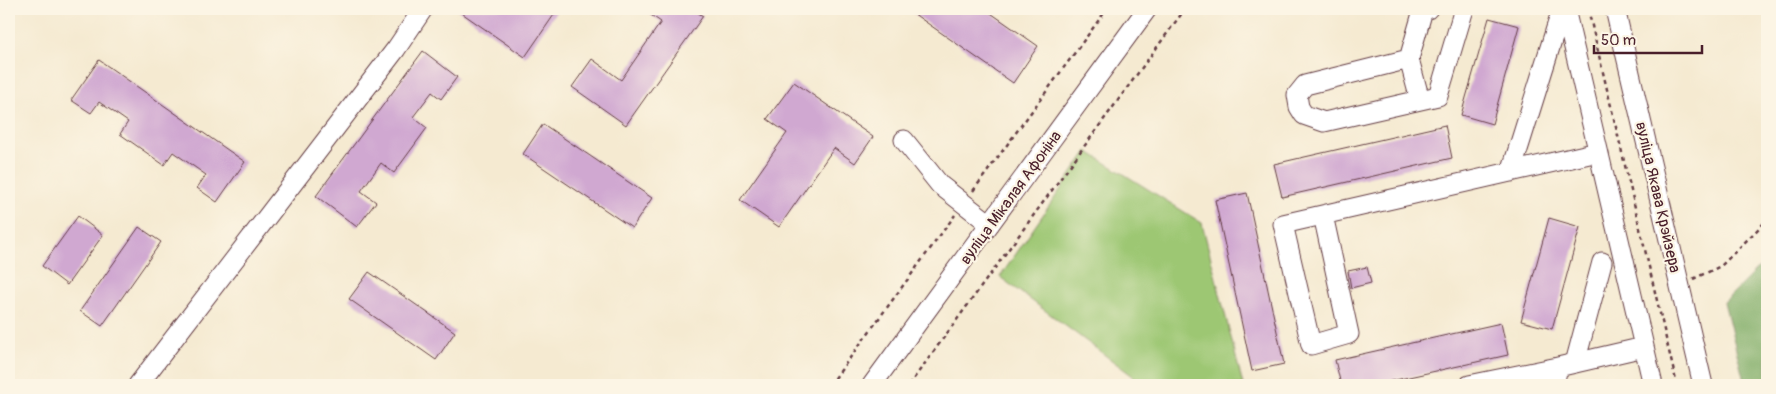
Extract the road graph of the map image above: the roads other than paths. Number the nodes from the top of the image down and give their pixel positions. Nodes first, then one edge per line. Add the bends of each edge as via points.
1 (423, 9) edge
2 (1146, 9) edge
3 (1428, 9) edge
4 (1564, 9) edge
5 (1615, 9) edge
6 (1458, 10) edge
7 (1409, 60) junction
8 (1420, 100) junction
9 (904, 140) dead end
10 (1598, 152) junction
11 (1511, 172) junction
12 (1323, 215) junction
13 (990, 224) junction
14 (1602, 262) dead end
15 (1644, 347) junction
16 (1566, 365) junction
17 (138, 385) edge
18 (872, 385) edge
19 (1470, 385) edge
20 (1554, 385) edge
21 (1653, 385) edge
22 (1703, 385) edge

1 - 17 street via 396,49
2 - 13 street, вуліца Мікалая Афоніна
3 - 7 street via 1423,10
4 - 10 street
4 - 11 street
5 - 22 street, вуліца Якава Крэйзера
6 - 8 street via 1438,96
7 - 8 street
7 - 8 street via 1305,85 1297,95 1299,107 1304,115 1324,122
9 - 13 street via 940,185
10 - 11 street
10 - 15 street
11 - 12 street
12 - 12 street via 1283,224 1311,345 1349,334
13 - 18 street, вуліца Мікалая Афоніна
14 - 16 street
15 - 16 street
15 - 21 street
16 - 19 street
16 - 20 street

